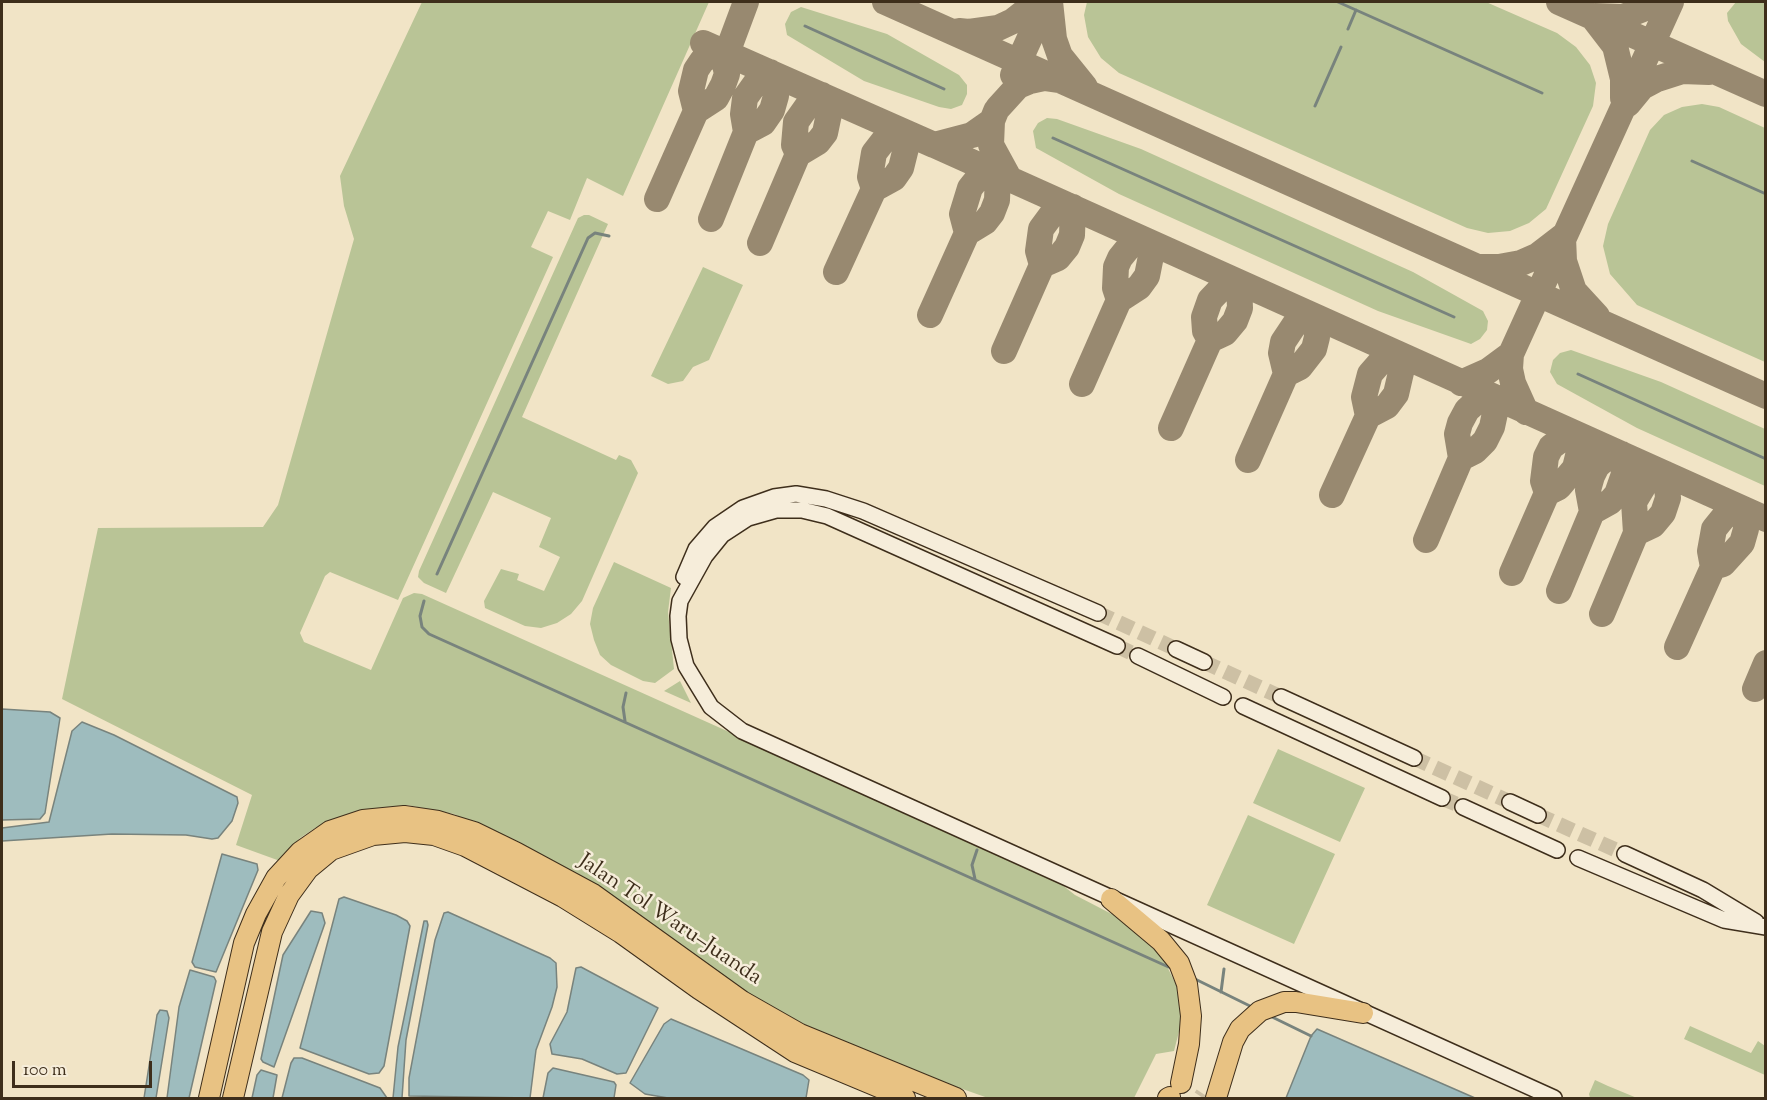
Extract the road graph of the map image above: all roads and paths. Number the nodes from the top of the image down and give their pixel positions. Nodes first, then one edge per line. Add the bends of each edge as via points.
1 (862, 511) junction
2 (888, 543) junction
3 (680, 601) junction
4 (1098, 613) tunnel mouth
5 (1117, 646) tunnel mouth
6 (1176, 649) tunnel mouth
7 (1138, 656) tunnel mouth
8 (1204, 662) tunnel mouth
9 (1223, 697) dead end
10 (1281, 697) tunnel mouth
11 (1243, 706) dead end
12 (1414, 758) tunnel mouth
13 (1442, 798) tunnel mouth
14 (1510, 802) tunnel mouth
15 (1462, 807) tunnel mouth
16 (1538, 814) tunnel mouth
17 (1557, 850) dead end
18 (1625, 854) tunnel mouth
19 (1578, 858) dead end
20 (1111, 899) junction
21 (1764, 926) edge
22 (1363, 1012) junction
23 (1173, 1093) edge
24 (1210, 1097) edge
25 (209, 1098) edge
26 (233, 1098) edge
27 (905, 1098) edge
28 (956, 1098) edge
29 (1554, 1098) edge

1 - 2 street
1 - 3 street via 796,494 743,508 715,527 696,549 684,576
1 - 4 street
2 - 3 street via 827,516 802,510 776,510 748,518 722,535 705,556
2 - 5 street
3 - 20 street via 679,639 686,666 711,707 742,731
6 - 8 street
7 - 9 street
10 - 12 street
11 - 13 street
14 - 16 street
15 - 17 street
18 - 21 street via 1703,890
19 - 21 street via 1724,920
20 - 22 street
20 - 23 highway via 1147,927 1179,963 1187,984 1190,1035
22 - 24 highway via 1311,1002 1284,1002 1251,1016 1240,1029
22 - 29 street
25 - 28 highway, Jalan Tol Waru–Juanda via 244,943 276,878 300,852 330,831 383,816 421,818 474,832 593,894 742,1001 800,1034
26 - 27 highway, Jalan Tol Waru–Juanda via 272,932 289,895 317,859 331,850 373,835 405,832 435,835 465,846 563,897 795,1052

